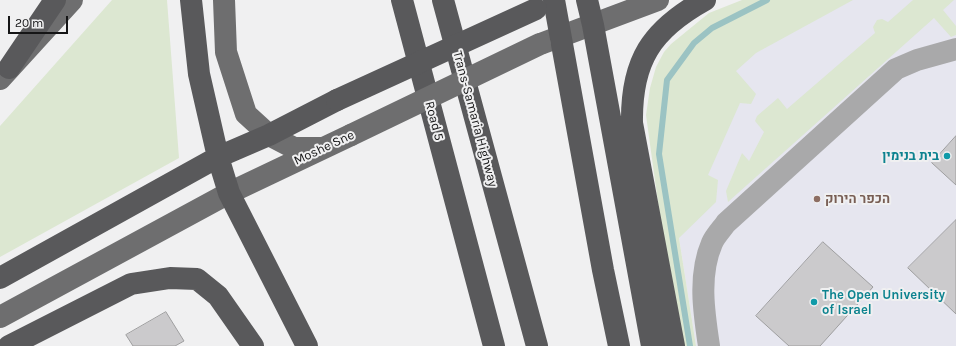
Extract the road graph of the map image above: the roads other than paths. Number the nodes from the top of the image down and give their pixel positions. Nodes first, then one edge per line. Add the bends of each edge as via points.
1 (55, 0) edge
2 (72, 0) edge
3 (191, 0) edge
4 (224, 0) edge
5 (402, 0) edge
6 (443, 0) edge
7 (587, 0) edge
8 (658, 0) edge
9 (706, 0) edge
10 (547, 3) edge
11 (593, 25) junction
12 (561, 37) junction
13 (956, 49) edge
14 (4, 73) edge
15 (269, 135) junction
16 (322, 148) junction
17 (218, 157) junction
18 (229, 193) junction
19 (0, 278) edge
20 (0, 317) edge
21 (10, 346) edge
22 (253, 346) edge
23 (307, 346) edge
24 (494, 346) edge
25 (537, 346) edge
26 (619, 346) edge
27 (652, 346) edge
28 (674, 346) edge
29 (710, 346) edge

1 - 14 highway
2 - 14 main road
3 - 17 highway via 199,74
4 - 15 main road via 226,52 235,84 246,114
5 - 24 highway, Road 5
6 - 25 highway
7 - 11 highway
8 - 11 main road, Moshe Sne
9 - 28 highway via 682,12 650,44 634,81 632,123
10 - 12 highway
10 - 15 highway, bridge via 337,100
11 - 12 main road, Moshe Sne
11 - 27 highway
12 - 16 main road, Moshe Sne, bridge via 540,44
12 - 26 highway
13 - 29 street via 916,60 896,69 726,223 712,242 706,268 704,310
15 - 16 main road via 294,148
15 - 17 highway
16 - 18 main road, Moshe Sne
17 - 18 highway
17 - 19 highway
18 - 20 main road, Moshe Sne
18 - 23 highway
21 - 22 highway via 131,284 170,278 197,279 213,292

